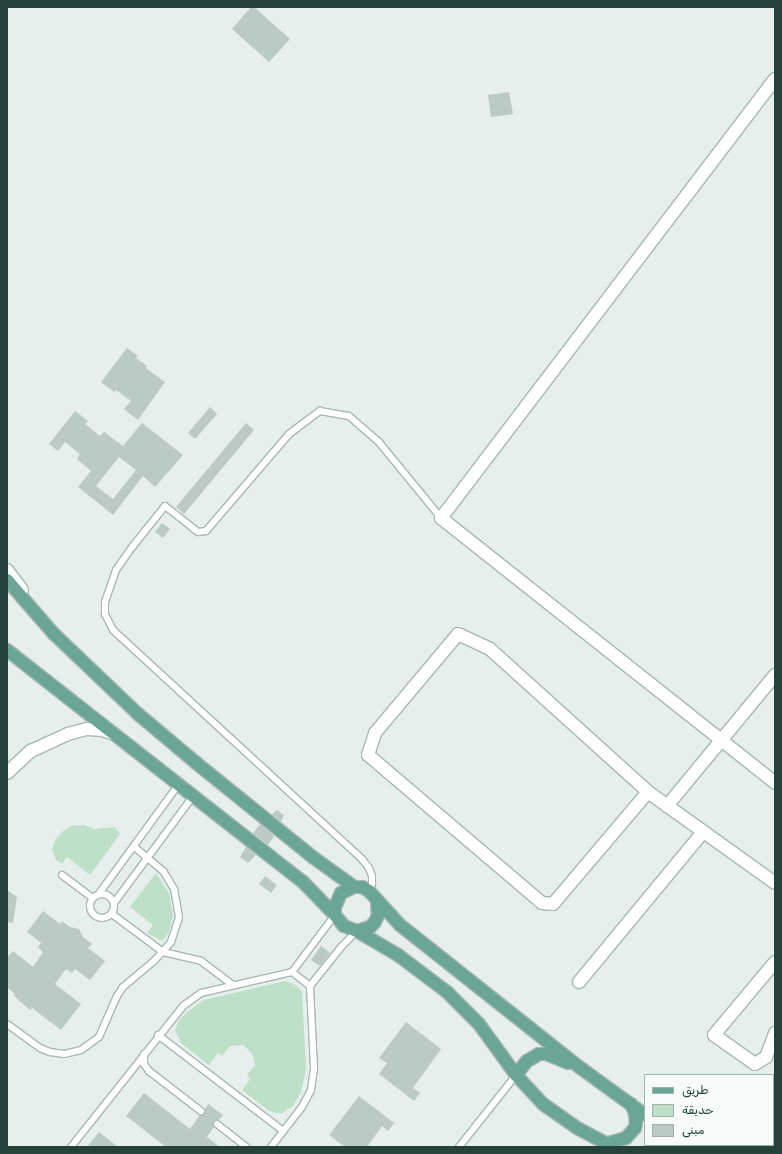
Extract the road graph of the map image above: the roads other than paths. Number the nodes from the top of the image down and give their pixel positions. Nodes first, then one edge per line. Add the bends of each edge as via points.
1 (775, 79) edge
2 (441, 518) junction
3 (7, 570) edge
4 (7, 580) edge
5 (54, 634) junction
6 (7, 650) edge
7 (775, 674) edge
8 (119, 736) junction
9 (722, 741) junction
10 (7, 773) edge
11 (775, 783) edge
12 (179, 784) junction
13 (648, 792) junction
14 (194, 796) junction
15 (667, 806) junction
16 (703, 832) junction
17 (134, 847) junction
18 (148, 858) junction
19 (62, 875) dead end
20 (775, 883) edge
21 (354, 887) junction
22 (369, 891) junction
23 (98, 895) junction
24 (92, 898) junction
25 (377, 902) junction
26 (114, 903) junction
27 (112, 914) junction
28 (335, 915) junction
29 (357, 931) junction
30 (163, 952) junction
31 (775, 962) edge
32 (292, 972) junction
33 (578, 982) dead end
34 (233, 985) junction
35 (310, 986) junction
36 (7, 1024) edge
37 (775, 1033) edge
38 (158, 1035) junction
39 (144, 1053) junction
40 (582, 1069) junction
41 (516, 1074) junction
42 (631, 1104) junction
43 (201, 1111) dead end
44 (644, 1114) edge
45 (218, 1124) dead end
46 (283, 1131) junction
47 (607, 1146) edge
48 (71, 1147) edge
49 (246, 1147) edge
50 (271, 1147) edge
51 (459, 1147) edge

1 - 2 street
2 - 9 street
2 - 22 lane via 378,441 349,416 320,410 289,434 206,531 198,532 165,506 120,564 105,602 105,614 113,630 362,859 372,876
3 - 5 street
4 - 5 main road
5 - 21 main road via 138,714 314,858
6 - 8 main road
7 - 9 street
8 - 10 street via 102,730 87,729 68,734 31,751
8 - 12 main road
9 - 11 street
9 - 15 street
12 - 14 main road
12 - 17 lane
13 - 13 street via 490,649 458,634 375,733 368,755 542,903 554,904
13 - 15 street
14 - 18 lane
14 - 28 main road via 303,882
15 - 16 street
16 - 20 street
16 - 33 street
17 - 18 lane
17 - 23 lane
18 - 26 lane
18 - 30 lane via 170,880 178,904 176,931
19 - 24 lane
21 - 22 main road via 362,887
21 - 28 main road via 341,894 335,907
22 - 25 main road
23 - 24 lane
23 - 26 lane via 109,896
24 - 27 lane via 90,910 95,916 103,919
25 - 29 main road via 378,915 375,922 370,927
25 - 40 main road via 400,925
26 - 27 lane
27 - 30 lane
28 - 29 main road via 344,926
28 - 32 lane
29 - 35 lane
29 - 41 main road via 398,955 464,1007 493,1041
30 - 34 lane via 202,961
30 - 36 lane via 123,987 111,1007 99,1037 81,1050 64,1054 50,1052 40,1048
31 - 37 street via 714,1035 755,1064 766,1057
32 - 34 lane
32 - 35 lane
34 - 38 lane via 201,993 191,999
35 - 46 lane via 314,1080 307,1100
38 - 39 lane
38 - 46 lane
39 - 43 lane via 144,1064 149,1071
39 - 48 lane
40 - 41 main road via 546,1054 539,1054 527,1061
40 - 42 main road
41 - 47 main road via 543,1104 560,1118
41 - 51 lane
42 - 44 main road
42 - 47 main road via 635,1113 635,1128 626,1138
45 - 49 lane
46 - 50 lane

